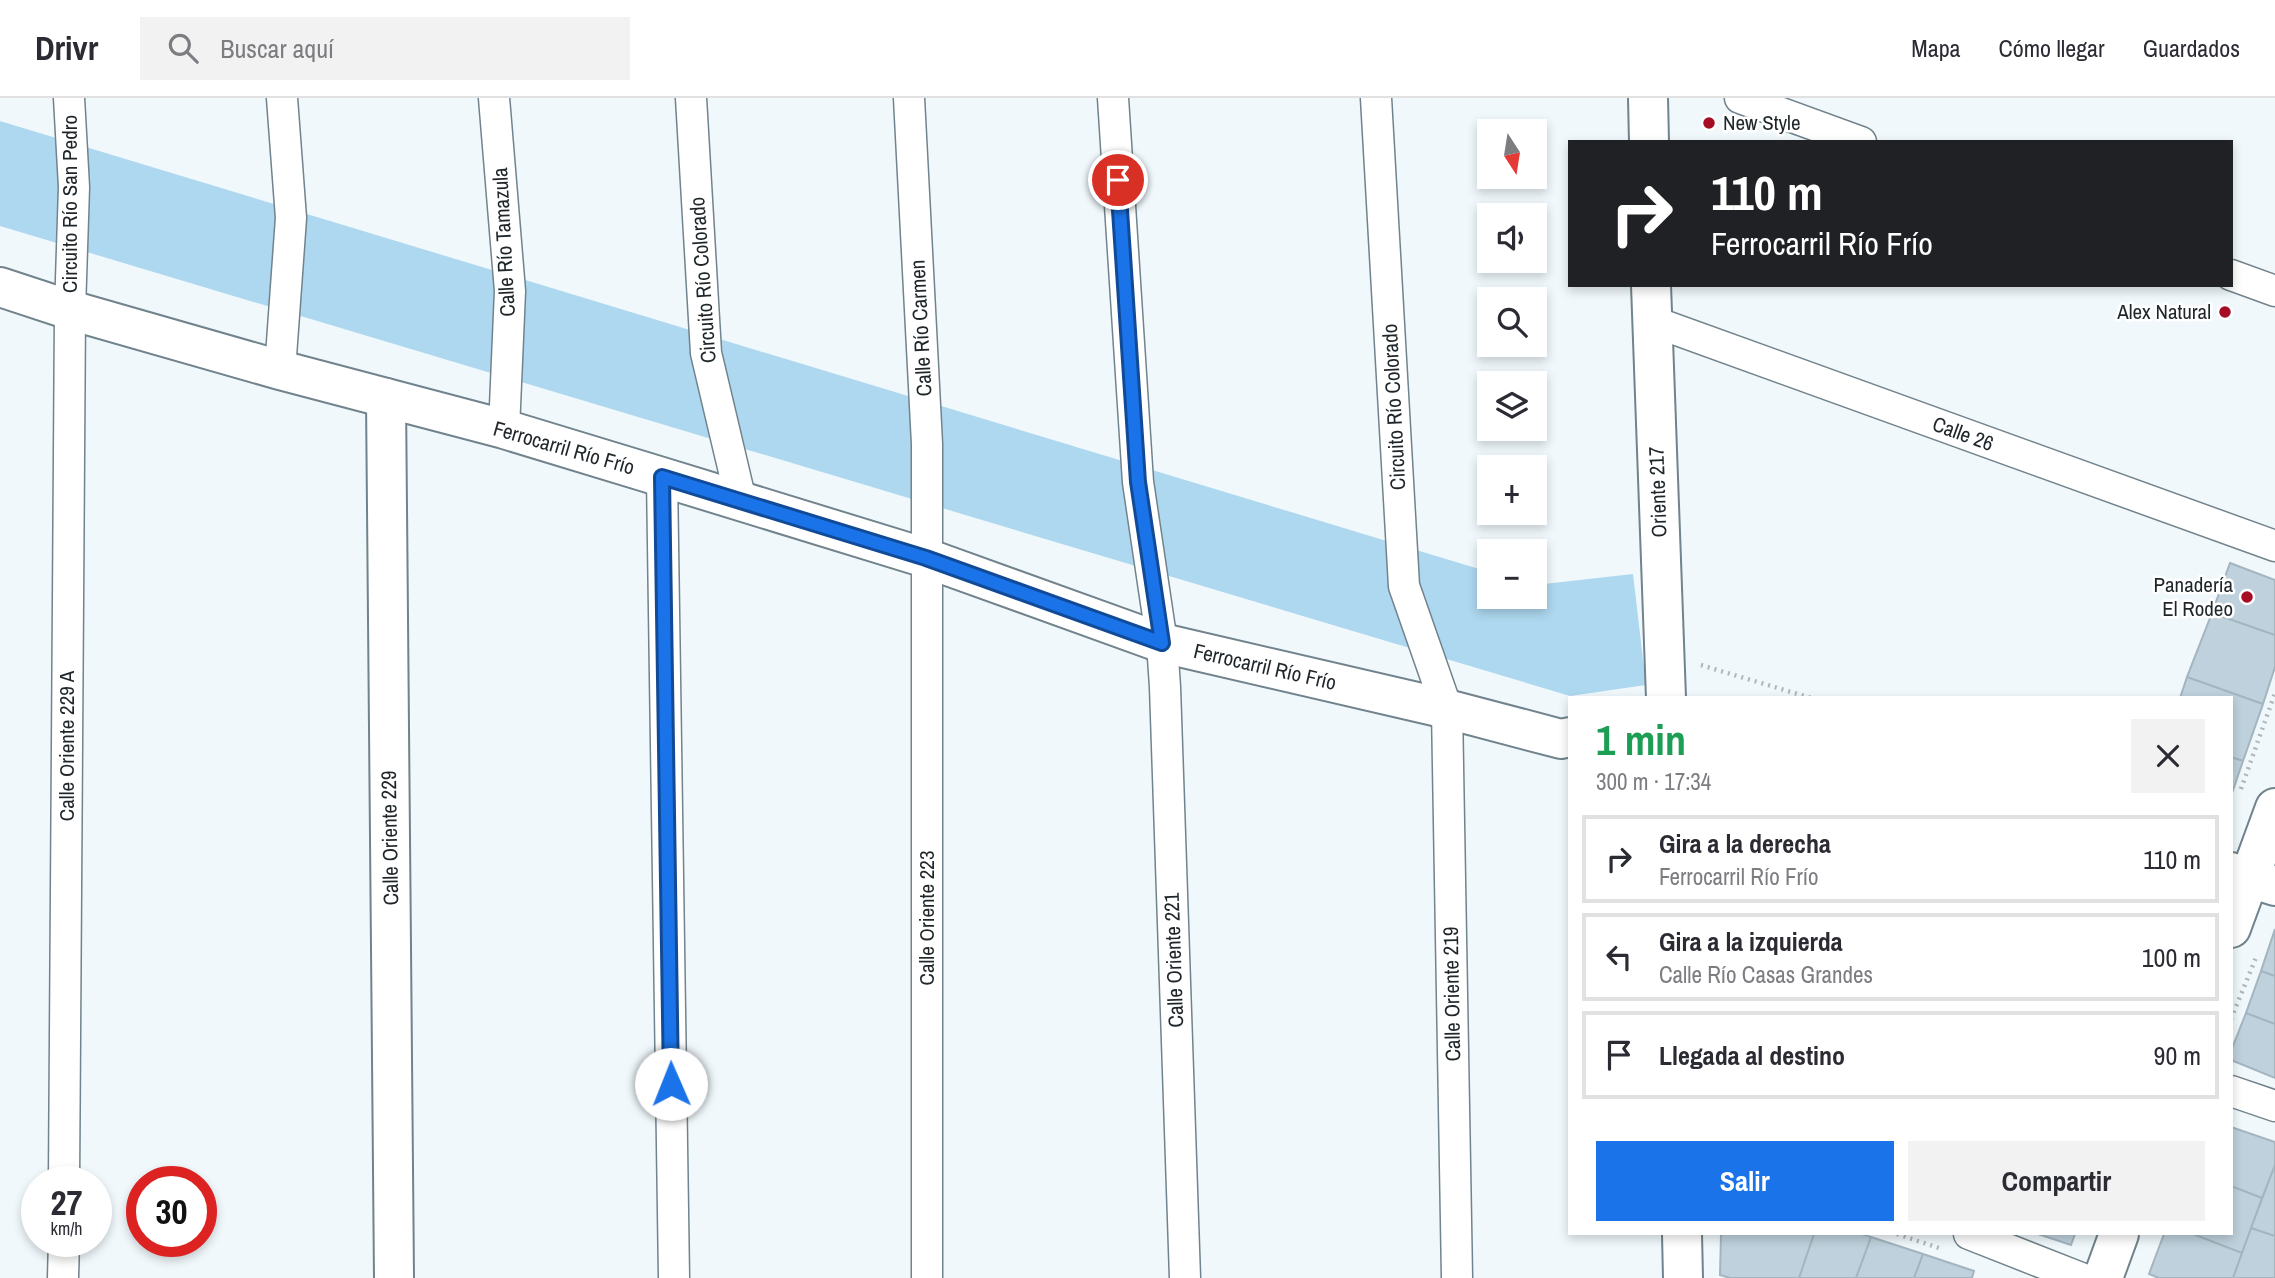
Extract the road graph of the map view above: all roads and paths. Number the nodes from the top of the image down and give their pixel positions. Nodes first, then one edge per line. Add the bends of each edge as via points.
1 (69, 98) edge
2 (282, 98) edge
3 (494, 98) edge
4 (691, 98) edge
5 (909, 98) edge
6 (1113, 98) edge
7 (1376, 98) edge
8 (1648, 98) edge
9 (1740, 98) edge
10 (1649, 140) edge
11 (1856, 140) edge
12 (2233, 276) edge
13 (0, 287) edge
14 (2275, 291) edge
15 (1651, 303) edge
16 (70, 310) junction
17 (280, 370) junction
18 (386, 398) junction
19 (504, 429) junction
20 (662, 477) junction
21 (741, 501) junction
22 (2275, 546) edge
23 (926, 558) junction
24 (1162, 643) junction
25 (1665, 658) junction
26 (2275, 693) edge
27 (1666, 696) edge
28 (1804, 696) edge
29 (1447, 709) junction
30 (1567, 740) edge
31 (2240, 792) dead end
32 (2275, 808) edge
33 (2252, 879) edge
34 (2245, 938) edge
35 (2233, 1007) edge
36 (2233, 1092) edge
37 (2275, 1107) edge
38 (64, 1166) edge
39 (1682, 1235) edge
40 (1972, 1235) edge
41 (2119, 1235) edge
42 (64, 1257) edge
43 (63, 1278) edge
44 (394, 1278) edge
45 (674, 1278) edge
46 (927, 1278) edge
47 (1185, 1278) edge
48 (1457, 1278) edge
49 (1683, 1278) edge
50 (2081, 1278) edge
51 (2103, 1278) edge

1 - 16 street, Circuito Río San Pedro via 74,187
2 - 17 street via 291,218
3 - 19 street, Calle Río Tamazula via 510,291
4 - 21 street, Circuito Río Colorado via 706,353
5 - 23 street, Calle Río Carmen via 927,444
6 - 24 street, Calle Oriente 221 via 1138,482
7 - 29 street, Circuito Río Colorado via 1404,586
8 - 10 main road
9 - 11 street
12 - 14 street
13 - 16 main road, Ferrocarril Río Frío
15 - 22 street, Calle 26
15 - 25 main road, Oriente 217
16 - 17 main road, Ferrocarril Río Frío
16 - 38 street, Calle Oriente 229 A
17 - 18 main road, Ferrocarril Río Frío
18 - 19 main road, Ferrocarril Río Frío
18 - 44 main road, Calle Oriente 229
19 - 20 main road, Ferrocarril Río Frío
20 - 21 main road, Ferrocarril Río Frío
20 - 45 street
21 - 23 main road, Ferrocarril Río Frío
23 - 24 main road, Ferrocarril Río Frío
23 - 46 street, Calle Oriente 223
24 - 29 main road, Ferrocarril Río Frío
24 - 47 street, Calle Oriente 221
25 - 27 main road, Oriente 217
25 - 28 path
26 - 31 path
29 - 30 main road, Ferrocarril Río Frío
29 - 48 street, Calle Oriente 219
32 - 33 main road
33 - 34 main road
34 - 35 path
36 - 37 street
39 - 49 main road
40 - 50 street
41 - 51 main road
42 - 43 street

